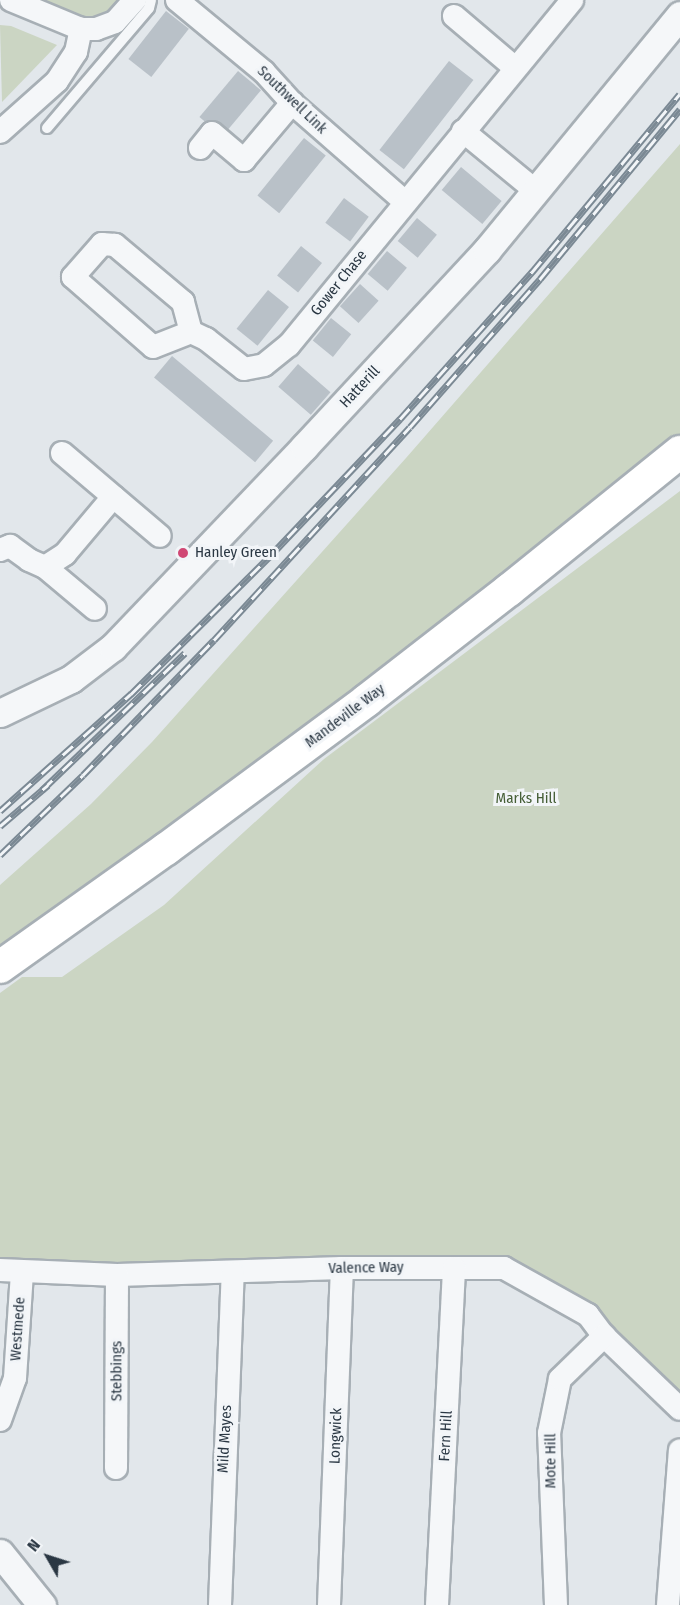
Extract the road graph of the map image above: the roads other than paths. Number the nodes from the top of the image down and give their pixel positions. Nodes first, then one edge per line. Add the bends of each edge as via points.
1 (11, 0) edge
2 (135, 0) edge
3 (151, 0) edge
4 (177, 0) edge
5 (572, 0) edge
6 (680, 15) edge
7 (454, 16) dead end
8 (81, 29) junction
9 (514, 67) junction
10 (292, 103) junction
11 (47, 128) dead end
12 (464, 131) junction
13 (0, 132) edge
14 (200, 148) dead end
15 (537, 192) junction
16 (405, 202) junction
17 (191, 332) junction
18 (680, 452) edge
19 (62, 453) dead end
20 (113, 498) junction
21 (160, 536) dead end
22 (0, 550) edge
23 (45, 567) junction
24 (95, 609) dead end
25 (0, 713) edge
26 (0, 967) edge
27 (342, 1268) junction
28 (454, 1268) junction
29 (11, 1271) edge
30 (233, 1273) junction
31 (117, 1275) junction
32 (604, 1336) junction
33 (680, 1409) edge
34 (0, 1420) edge
35 (680, 1450) edge
36 (116, 1468) dead end
37 (3, 1557) edge
38 (42, 1605) edge
39 (220, 1605) edge
40 (329, 1605) edge
41 (437, 1605) edge
42 (556, 1605) edge
43 (668, 1605) edge

1 - 8 street
2 - 8 street via 115,22 96,29
3 - 11 lane via 149,8
4 - 10 street, Southwell Link via 264,72
5 - 9 street, Gower Chase
6 - 15 street, Hatterill
7 - 9 street
8 - 13 street via 76,52 57,81
9 - 12 street, Gower Chase
10 - 14 street via 244,160 212,134
10 - 16 street, Southwell Link
12 - 15 street
12 - 16 street, Gower Chase
15 - 25 street, Hatterill via 304,447 113,647 71,680
16 - 17 street, Gower Chase via 288,345 264,365 244,369
17 - 17 street via 153,347 73,277 102,244 115,244 183,302
18 - 26 main road, Mandeville Way via 367,700
19 - 20 street
20 - 21 street
20 - 23 street via 65,554
22 - 23 street via 10,546 29,561
23 - 24 street
27 - 28 street, Valence Way
27 - 30 street, Valence Way
27 - 40 street, Longwick
28 - 32 street, Valence Way via 504,1268 588,1315
28 - 41 street, Fern Hill
29 - 31 street, Valence Way
29 - 34 street, Westmede via 15,1378
30 - 31 street, Valence Way
30 - 39 street, Mild Mayes
31 - 36 street, Stebbings
32 - 33 street, Valence Way
32 - 42 street, Mote Hill via 560,1379 549,1433
35 - 43 street
37 - 38 street

